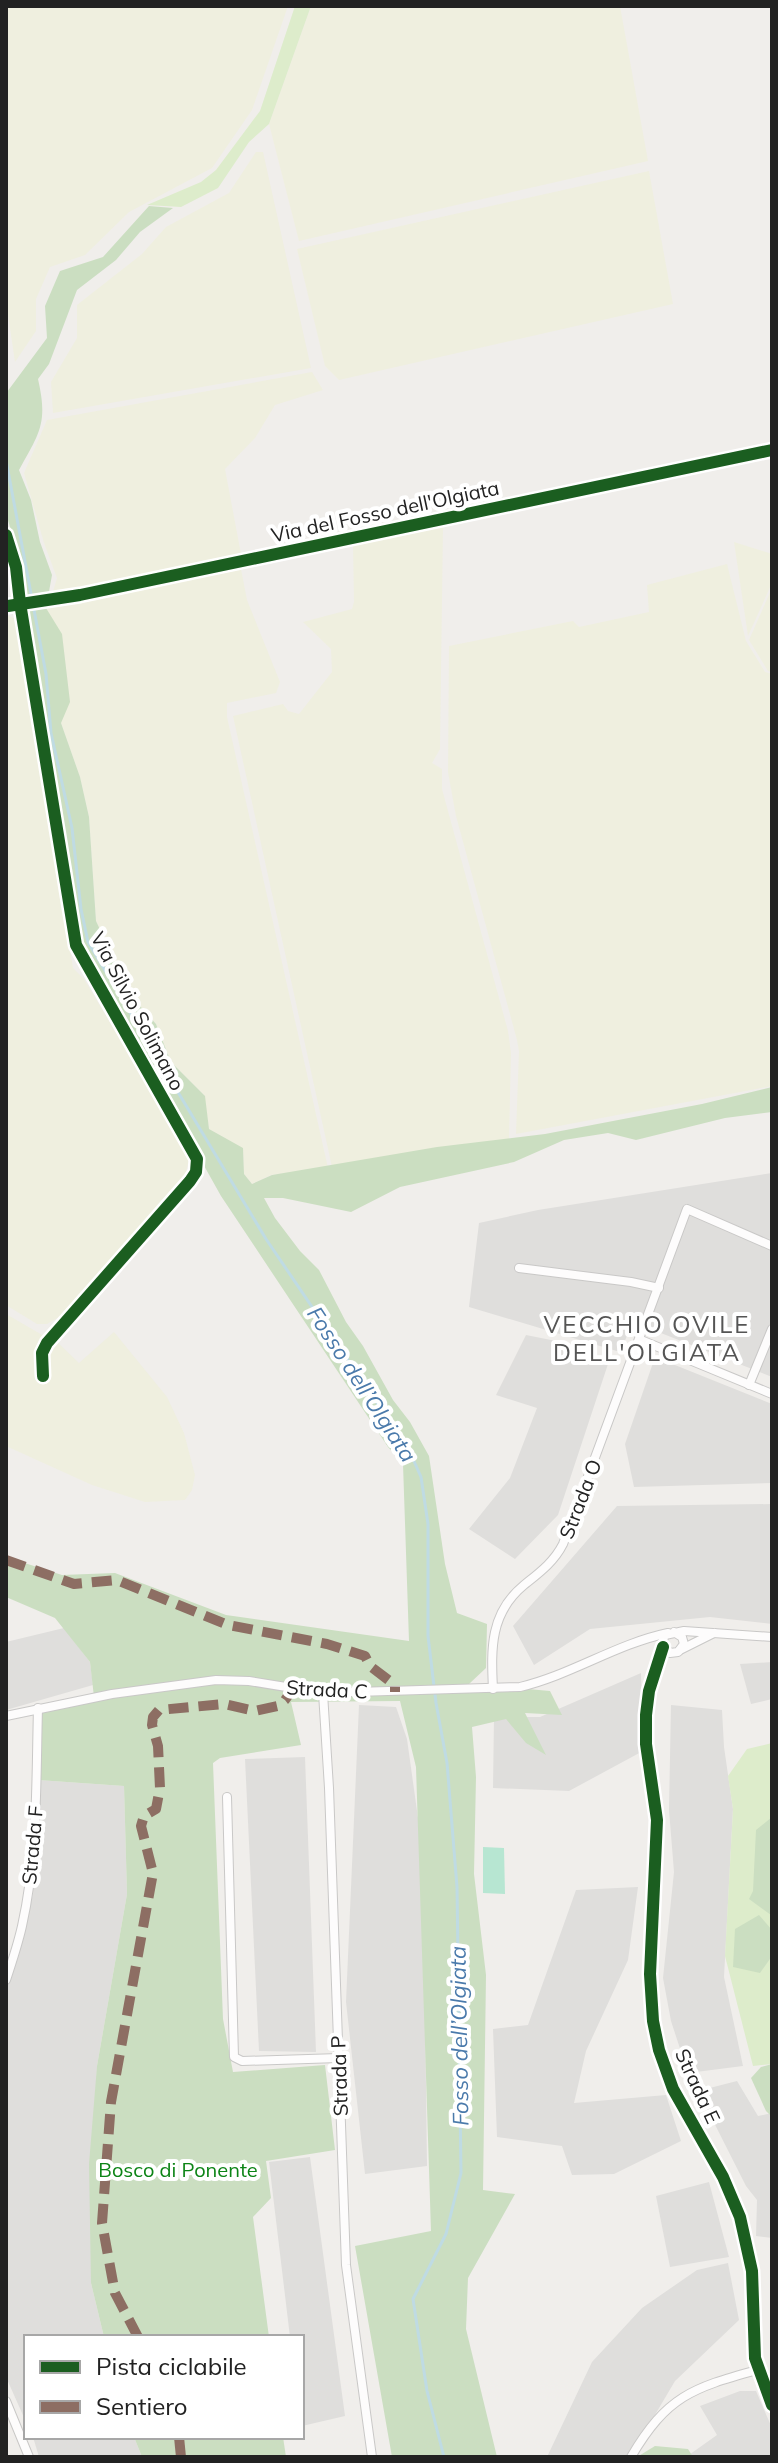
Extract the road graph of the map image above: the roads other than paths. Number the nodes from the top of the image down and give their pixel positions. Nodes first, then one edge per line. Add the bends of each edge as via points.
1 (772, 450) edge
2 (6, 535) edge
3 (28, 602) junction
4 (6, 606) edge
5 (772, 1246) edge
6 (519, 1268) dead end
7 (659, 1288) junction
8 (772, 1329) edge
9 (641, 1340) junction
10 (43, 1376) dead end
11 (749, 1385) junction
12 (772, 1394) edge
13 (671, 1632) junction
14 (714, 1633) junction
15 (772, 1637) edge
16 (643, 1639) junction
17 (662, 1645) junction
18 (679, 1651) junction
19 (655, 1677) junction
20 (493, 1689) junction
21 (323, 1693) junction
22 (38, 1708) junction
23 (6, 1716) edge
24 (227, 1797) dead end
25 (6, 1980) edge
26 (339, 2058) junction
27 (757, 2370) junction
28 (6, 2401) edge
29 (772, 2405) edge
30 (29, 2457) edge
31 (372, 2457) edge
32 (631, 2457) edge

1 - 3 street, Via del Fosso dell'Olgiata
2 - 3 street, Via Silvio Solimano
3 - 4 street, Via del Fosso dell'Olgiata
3 - 10 street, Via Silvio Solimano via 76,945 197,1159 190,1181 47,1343
5 - 7 street, Strada O via 687,1209
6 - 7 street
7 - 9 street, Strada O
8 - 11 street
9 - 11 street
9 - 20 street, Strada O via 561,1549 501,1609 494,1638
11 - 12 street
13 - 14 street, Strada C
13 - 16 street, Strada C
13 - 17 street
13 - 18 street via 684,1640
14 - 15 street, Strada C
14 - 18 street
16 - 17 street
16 - 20 street, Strada C via 540,1681
17 - 18 street via 670,1653
17 - 19 street, Strada E
18 - 19 street
19 - 27 street, Strada E via 646,1731 657,1820 650,1974 654,2030 673,2089 740,2217 752,2271
20 - 21 street, Strada C
21 - 22 street, Strada C via 216,1680
21 - 26 street, Strada P
22 - 23 street, Strada C
22 - 25 street, Strada F via 28,1890
24 - 26 street via 234,2057
26 - 31 street, Strada P via 346,2265
27 - 29 street, Strada E
27 - 32 street via 690,2392 661,2416
28 - 30 street

